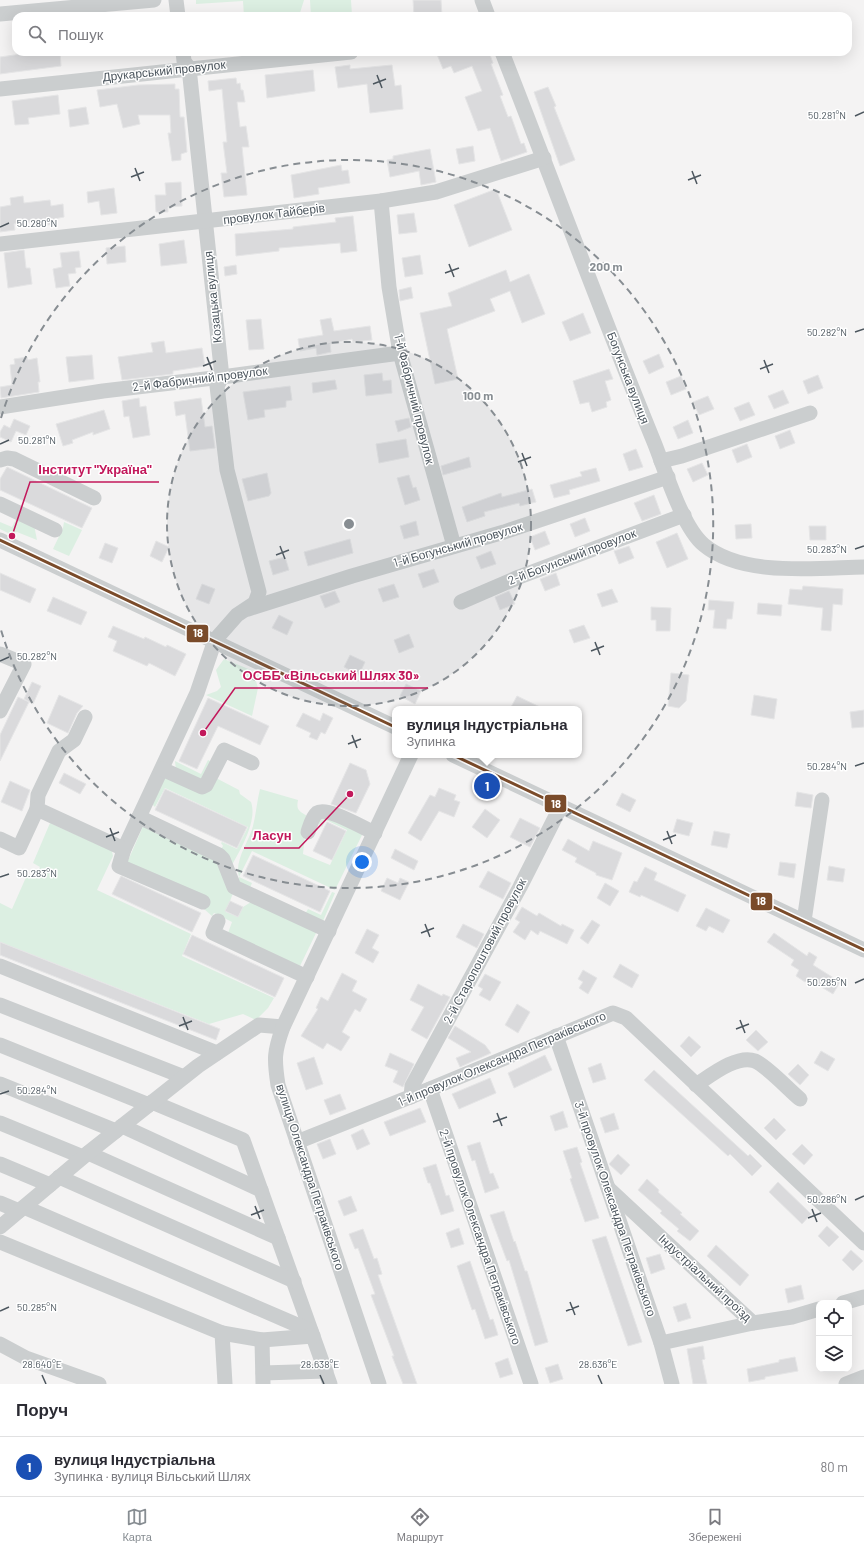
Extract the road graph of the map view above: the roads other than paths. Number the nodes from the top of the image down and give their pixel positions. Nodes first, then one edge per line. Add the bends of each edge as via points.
1 (150, 0) edge
2 (176, 0) edge
3 (482, 0) edge
4 (21, 12) edge
5 (178, 12) edge
6 (486, 12) edge
7 (12, 13) edge
8 (0, 14) edge
9 (183, 56) edge
10 (310, 56) edge
11 (504, 56) edge
12 (189, 68) junction
13 (0, 89) edge
14 (544, 158) junction
15 (381, 201) junction
16 (206, 222) junction
17 (0, 244) edge
18 (400, 353) junction
19 (222, 377) junction
20 (0, 407) edge
21 (810, 413) dead end
22 (0, 460) edge
23 (661, 460) junction
24 (668, 477) junction
25 (94, 498) dead end
26 (0, 504) edge
27 (684, 515) junction
28 (55, 530) dead end
29 (0, 540) edge
30 (454, 546) junction
31 (864, 567) edge
32 (461, 602) dead end
33 (247, 610) junction
34 (215, 640) junction
35 (0, 654) edge
36 (0, 711) edge
37 (85, 717) dead end
38 (392, 726) edge
39 (410, 758) edge
40 (459, 758) edge
41 (252, 763) dead end
42 (162, 769) junction
43 (822, 800) dead end
44 (561, 806) junction
45 (37, 809) junction
46 (139, 817) junction
47 (308, 832) dead end
48 (375, 833) junction
49 (0, 839) edge
50 (124, 849) junction
51 (203, 902) dead end
52 (218, 921) dead end
53 (804, 921) junction
54 (329, 931) junction
55 (864, 950) edge
56 (0, 966) edge
57 (307, 977) junction
58 (0, 1005) edge
59 (283, 1027) junction
60 (556, 1036) junction
61 (0, 1045) edge
62 (218, 1053) junction
63 (184, 1077) junction
64 (0, 1084) edge
65 (696, 1085) junction
66 (430, 1089) junction
67 (411, 1097) junction
68 (800, 1099) dead end
69 (150, 1103) junction
70 (0, 1123) edge
71 (119, 1128) junction
72 (298, 1142) junction
73 (86, 1155) junction
74 (0, 1164) edge
75 (54, 1181) junction
76 (607, 1187) junction
77 (261, 1190) junction
78 (0, 1203) edge
79 (21, 1209) junction
80 (0, 1227) edge
81 (278, 1238) junction
82 (0, 1242) edge
83 (864, 1243) edge
84 (294, 1281) junction
85 (864, 1297) edge
86 (852, 1300) edge
87 (816, 1310) edge
88 (753, 1323) junction
89 (222, 1333) junction
90 (312, 1333) junction
91 (262, 1340) junction
92 (661, 1343) junction
93 (0, 1344) edge
94 (864, 1377) edge
95 (64, 1378) edge
96 (263, 1378) edge
97 (328, 1378) edge
98 (99, 1384) edge
99 (225, 1384) edge
100 (379, 1384) edge
101 (531, 1384) edge
102 (672, 1384) edge
103 (846, 1384) edge

1 - 4 street
2 - 5 street
3 - 6 street
7 - 8 street
9 - 12 street, Козацька вулиця
10 - 12 street, Друкарський провулок
11 - 14 street, Богунська вулиця
12 - 13 street, Друкарський провулок
12 - 16 street, Козацька вулиця
14 - 15 street, провулок Тайберів via 436,192
14 - 23 street, Богунська вулиця
15 - 16 street, провулок Тайберів
15 - 18 street, 1-й Фабричний провулок via 388,287
16 - 17 street, провулок Тайберів
16 - 19 street, Козацька вулиця
18 - 19 street, 2-й Фабричний провулок
18 - 30 street, 1-й Фабричний провулок
19 - 20 street, 2-й Фабричний провулок via 103,391
19 - 33 street, Козацька вулиця via 216,386 226,470 259,592 255,603
21 - 23 street via 682,456
22 - 25 street via 14,459
23 - 24 street, Богунська вулиця
24 - 27 street, Богунська вулиця
24 - 30 street, 1-й Богунський провулок via 504,532
26 - 28 street
27 - 31 street, Богунська вулиця via 694,535 704,546 744,565 762,568
27 - 32 street, 2-й Богунський провулок via 540,569
29 - 34 street
30 - 33 street, 1-й Богунський провулок
33 - 34 street, Козацька вулиця via 237,615
34 - 38 street
34 - 42 street via 197,693
35 - 36 street via 24,664
37 - 45 street via 74,740 59,750 38,795
39 - 48 street, вулиця Олександра Петраківського
40 - 44 street
41 - 42 street via 224,750 206,785 202,787
42 - 46 street
43 - 53 street
44 - 53 street
44 - 67 street, 2-й Старопоштовий провулок via 412,1086
45 - 49 street via 19,848
45 - 50 street
46 - 50 street
46 - 54 street via 219,855 234,888
47 - 48 street via 314,816 327,810
48 - 54 street, вулиця Олександра Петраківського
50 - 51 street via 119,866
52 - 57 street via 213,933
53 - 55 street
54 - 57 street, вулиця Олександра Петраківського
56 - 62 street
57 - 59 street, вулиця Олександра Петраківського
58 - 63 street
59 - 62 street via 259,1025
59 - 72 street, вулиця Олександра Петраківського via 274,1058 278,1085
60 - 65 street, 1-й провулок Олександра Петраківського via 613,1012 626,1018
60 - 66 street, 1-й провулок Олександра Петраківського
60 - 76 street, 3-й провулок Олександра Петраківського
61 - 69 street
62 - 63 street
63 - 69 street
64 - 71 street
65 - 68 street via 727,1065 743,1060 755,1061
65 - 83 street, 1-й провулок Олександра Петраківського
66 - 67 street, 1-й провулок Олександра Петраківського
66 - 101 street, 2-й провулок Олександра Петраківського
67 - 72 street, 1-й провулок Олександра Петраківського
69 - 71 street
69 - 77 street via 243,1140
70 - 73 street
71 - 73 street
71 - 77 street
72 - 100 street, вулиця Олександра Петраківського
73 - 75 street
73 - 81 street
74 - 75 street
75 - 79 street
75 - 84 street
76 - 88 street, Індустріальний проїзд
76 - 92 street, 3-й провулок Олександра Петраківського
77 - 81 street
78 - 79 street
79 - 80 street
79 - 90 street
81 - 84 street
82 - 89 street
84 - 90 street
85 - 86 street
87 - 88 street, Індустріальний проїзд via 792,1317
88 - 92 street
89 - 91 street
89 - 99 street
90 - 91 street
90 - 97 street
91 - 96 street
92 - 102 street, 3-й провулок Олександра Петраківського
93 - 95 street
94 - 103 street
95 - 98 street
96 - 97 street

